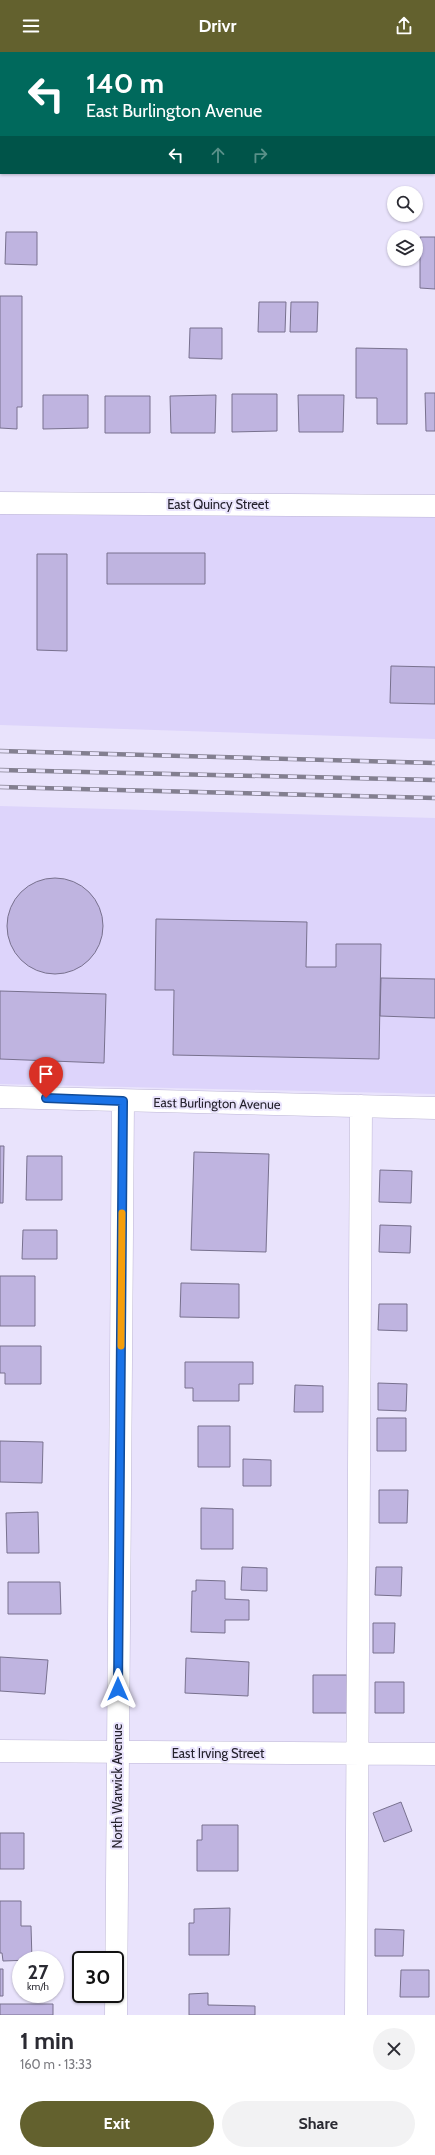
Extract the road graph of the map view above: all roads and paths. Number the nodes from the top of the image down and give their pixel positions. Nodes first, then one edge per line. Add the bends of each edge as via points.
1 (0, 503) edge
2 (435, 506) edge
3 (0, 1097) edge
4 (123, 1101) junction
5 (361, 1106) junction
6 (435, 1108) edge
7 (0, 1752) edge
8 (118, 1752) junction
9 (357, 1754) junction
10 (435, 1754) edge
11 (116, 2015) edge
12 (356, 2015) edge

1 - 2 street, East Quincy Street
3 - 4 street, East Burlington Avenue
4 - 5 street, East Burlington Avenue
4 - 8 street, North Warwick Avenue
5 - 6 street, East Burlington Avenue
5 - 9 street
7 - 8 street, East Irving Street
8 - 9 street, East Irving Street
8 - 11 street, North Warwick Avenue
9 - 10 street, East Irving Street
9 - 12 street

